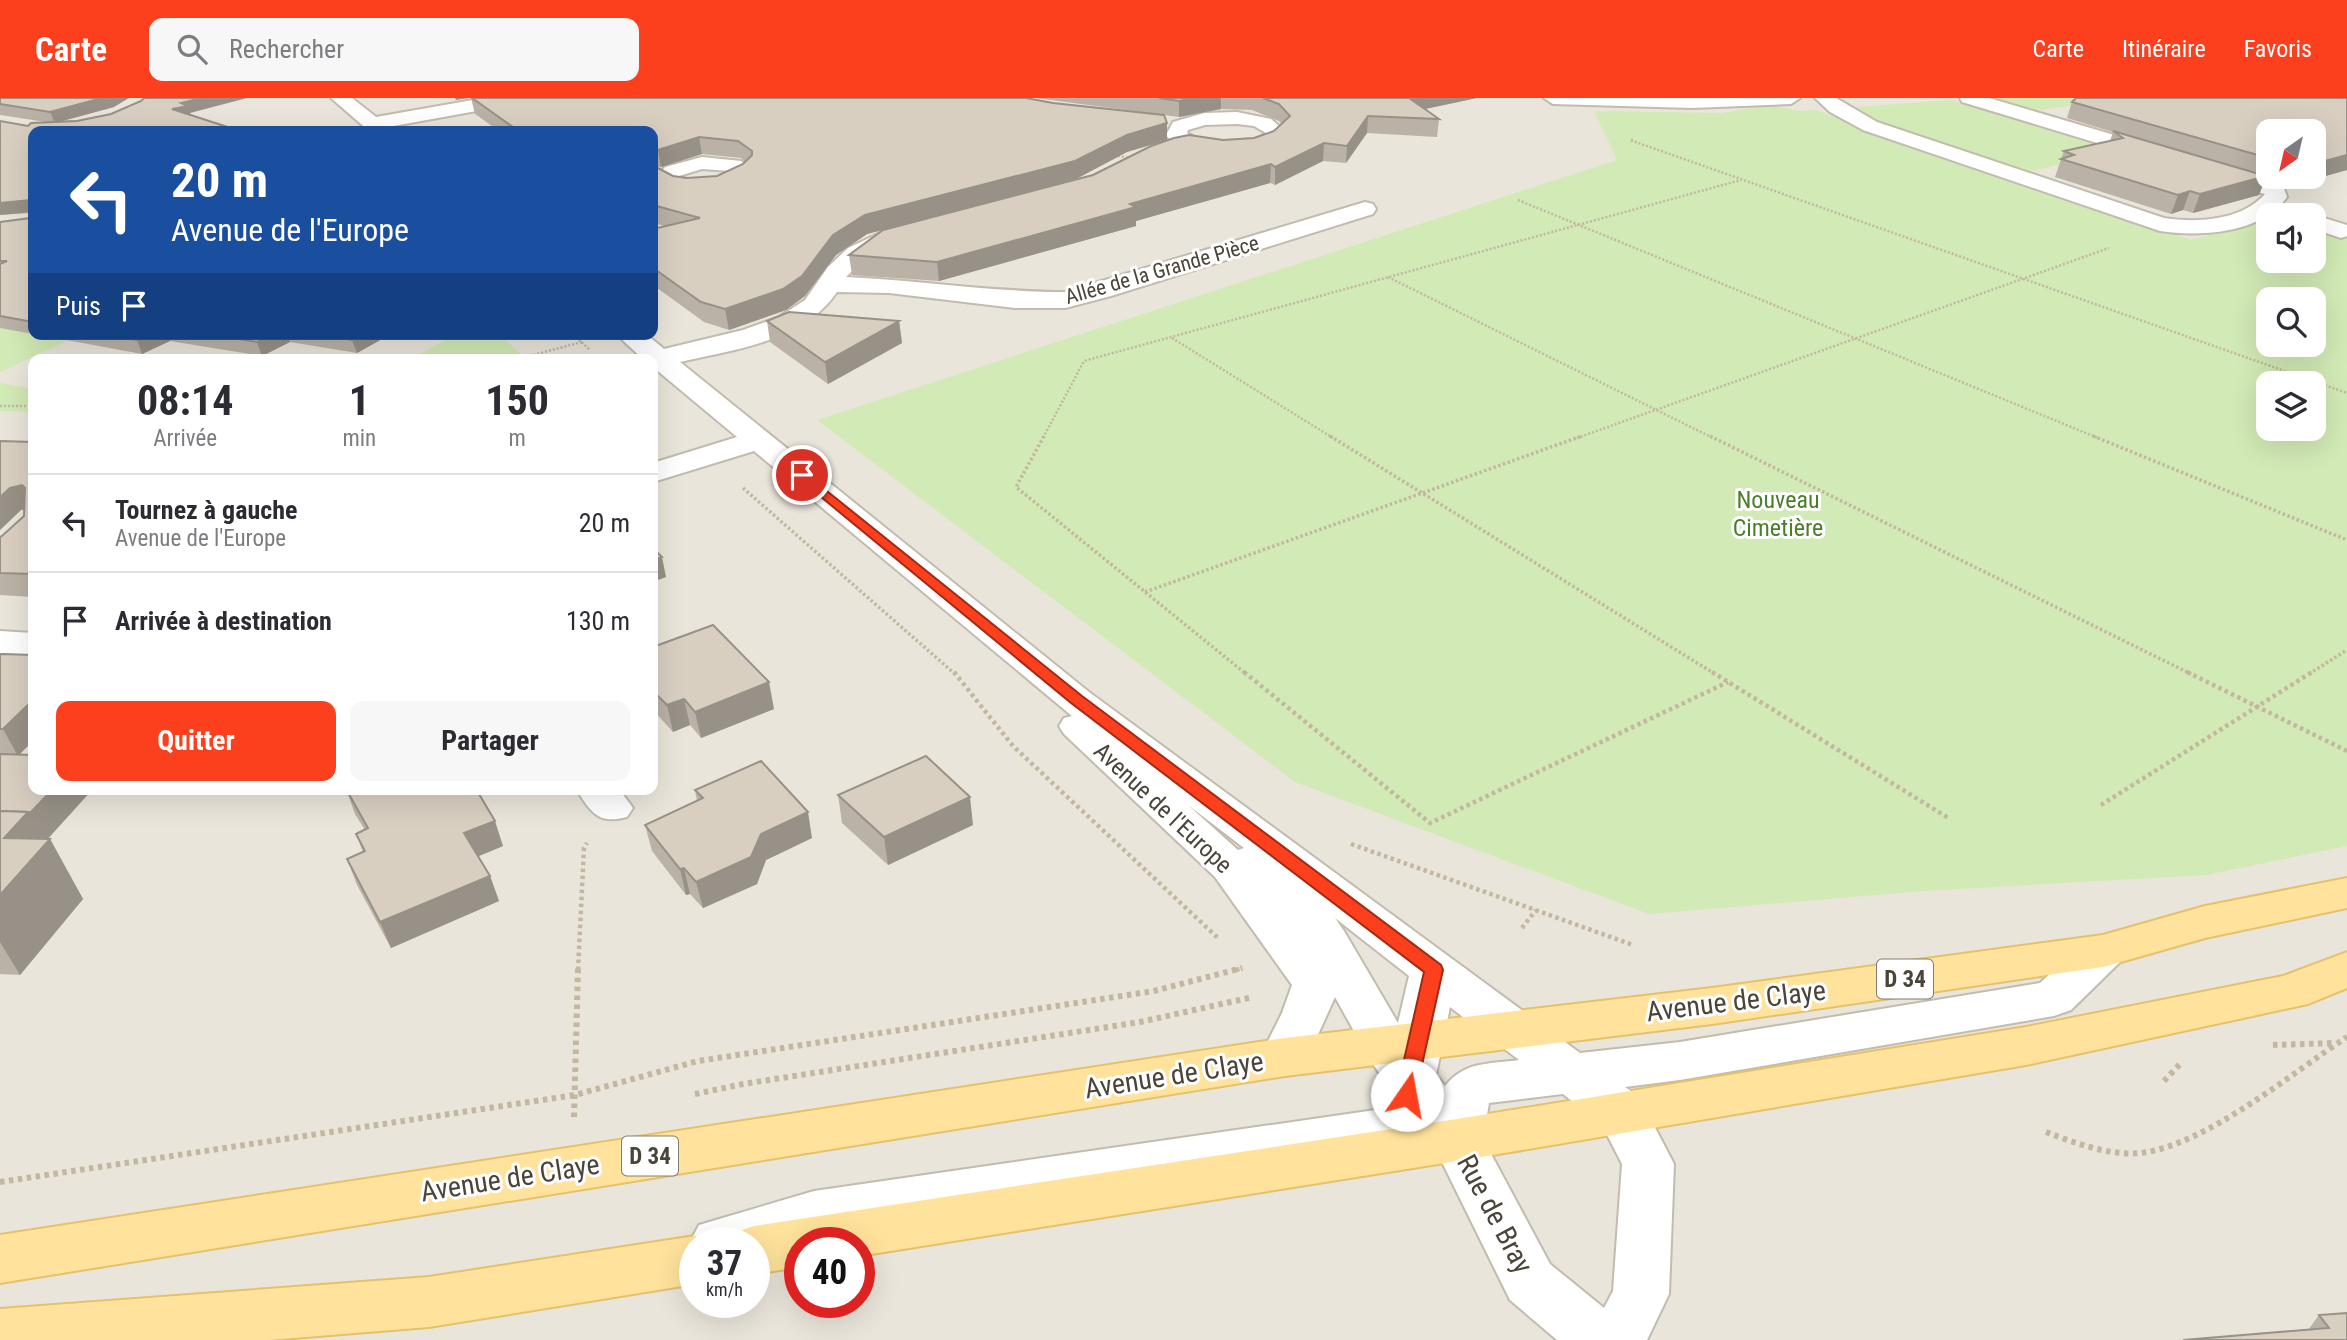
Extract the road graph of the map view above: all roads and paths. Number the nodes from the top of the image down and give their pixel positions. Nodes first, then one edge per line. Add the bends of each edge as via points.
1 (340, 98) edge
2 (515, 98) edge
3 (1553, 98) edge
4 (1791, 98) edge
5 (1969, 98) edge
6 (1830, 103) edge
7 (1159, 122) edge
8 (375, 126) edge
9 (386, 126) edge
10 (1642, 137) dead end
11 (2125, 144) junction
12 (1108, 154) edge
13 (1135, 159) joint
14 (2153, 175) edge
15 (1741, 180) junction
16 (1518, 200) dead end
17 (2235, 200) edge
18 (2269, 203) edge
19 (2256, 206) edge
20 (1365, 209) dead end
21 (2256, 213) edge
22 (1581, 226) junction
23 (2326, 226) edge
24 (919, 229) edge
25 (2341, 231) dead end
26 (2113, 246) dead end
27 (1387, 277) junction
28 (2026, 278) junction
29 (829, 284) junction
30 (1172, 338) junction
31 (1855, 338) junction
32 (580, 340) edge
33 (636, 340) edge
34 (582, 342) junction
35 (593, 353) dead end
36 (537, 354) edge
37 (653, 354) edge
38 (659, 359) joint
39 (2347, 393) edge
40 (0, 406) edge
41 (28, 406) edge
42 (1656, 410) junction
43 (760, 440) junction
44 (706, 456) junction
45 (658, 471) edge
46 (1423, 493) junction
47 (2347, 540) edge
48 (1144, 593) junction
49 (2347, 650) edge
50 (1728, 682) junction
51 (1076, 700) junction
52 (2257, 707) junction
53 (2347, 751) edge
54 (604, 799) edge
55 (2101, 805) dead end
56 (1950, 819) dead end
57 (1347, 842) dead end
58 (2347, 893) edge
59 (1536, 911) junction
60 (1522, 928) dead end
61 (1219, 940) dead end
62 (1633, 945) dead end
63 (2103, 951) junction
64 (1239, 957) dead end
65 (2347, 969) edge
66 (1434, 970) junction
67 (1510, 1028) junction
68 (2347, 1037) edge
69 (1405, 1056) junction
70 (1285, 1057) junction
71 (1571, 1073) junction
72 (575, 1094) junction
73 (1621, 1111) junction
74 (574, 1121) dead end
75 (2046, 1132) dead end
76 (1457, 1140) junction
77 (0, 1182) edge
78 (769, 1227) edge
79 (875, 1231) edge
80 (679, 1255) edge
81 (0, 1259) edge
82 (679, 1262) edge
83 (623, 1271) junction
84 (0, 1335) edge
85 (1600, 1340) edge
86 (1617, 1340) edge

1 - 8 street
2 - 9 street
3 - 4 street via 1692,102
5 - 11 street
6 - 21 street via 1870,126 2160,224 2198,229
7 - 13 street via 1184,134
10 - 15 path via 1630,140
11 - 14 street via 2094,156
11 - 18 street via 2275,190 2276,197
12 - 13 path
15 - 22 path
15 - 28 path
16 - 22 path
17 - 19 street
20 - 29 street, Allée de la Grande Pièce via 1065,300
22 - 27 path
22 - 31 path
23 - 25 street
24 - 29 street via 892,236 851,257
26 - 28 path
27 - 30 path
27 - 42 path
28 - 31 path
28 - 39 path
29 - 38 street via 816,304 784,324
30 - 46 path
30 - 48 path via 1084,361 1016,486
31 - 42 path
31 - 47 path
32 - 34 path
33 - 37 street, Avenue de l'Europe
34 - 35 path
34 - 36 path
38 - 43 street, Avenue de l'Europe
40 - 41 path
42 - 46 path
42 - 52 path
43 - 44 street
43 - 51 street, Avenue de l'Europe
44 - 45 street
44 - 61 path via 952,670 1013,746
46 - 48 path
46 - 50 path
48 - 50 path via 1430,823
49 - 52 path
50 - 56 path
51 - 66 street, Avenue de l'Europe
51 - 69 street, Avenue de l'Europe via 1302,907
51 - 70 street, Avenue de l'Europe via 1078,729 1230,867 1316,983
52 - 53 path
52 - 55 path
54 - 72 path via 584,848
57 - 59 path
58 - 63 main road, Avenue de Claye / D 34 via 2205,922
59 - 60 path
59 - 62 path
63 - 67 main road, Avenue de Claye / D 34 via 1712,1006
63 - 71 street via 2054,998 1680,1061
64 - 72 path via 1248,966 1154,991 698,1061
65 - 73 main road via 2291,992 2026,1046
66 - 67 street, Avenue de l'Europe
66 - 69 street
67 - 69 main road, Avenue de Claye / D 34
67 - 71 street
68 - 75 path via 2177,1145 2141,1153 2111,1151
69 - 70 main road, Avenue de Claye / D 34
69 - 76 street, Avenue de l'Europe
69 - 78 street via 1403,1112 1394,1124 1378,1130 814,1214
70 - 81 main road, Avenue de Claye / D 34
71 - 73 street
71 - 76 street via 1475,1085 1462,1099
72 - 74 path
72 - 77 path
73 - 76 main road
73 - 86 street via 1648,1164 1641,1294
76 - 79 main road
76 - 85 street, Rue de Bray via 1530,1282
80 - 83 street
82 - 83 main road
83 - 84 main road via 429,1302

